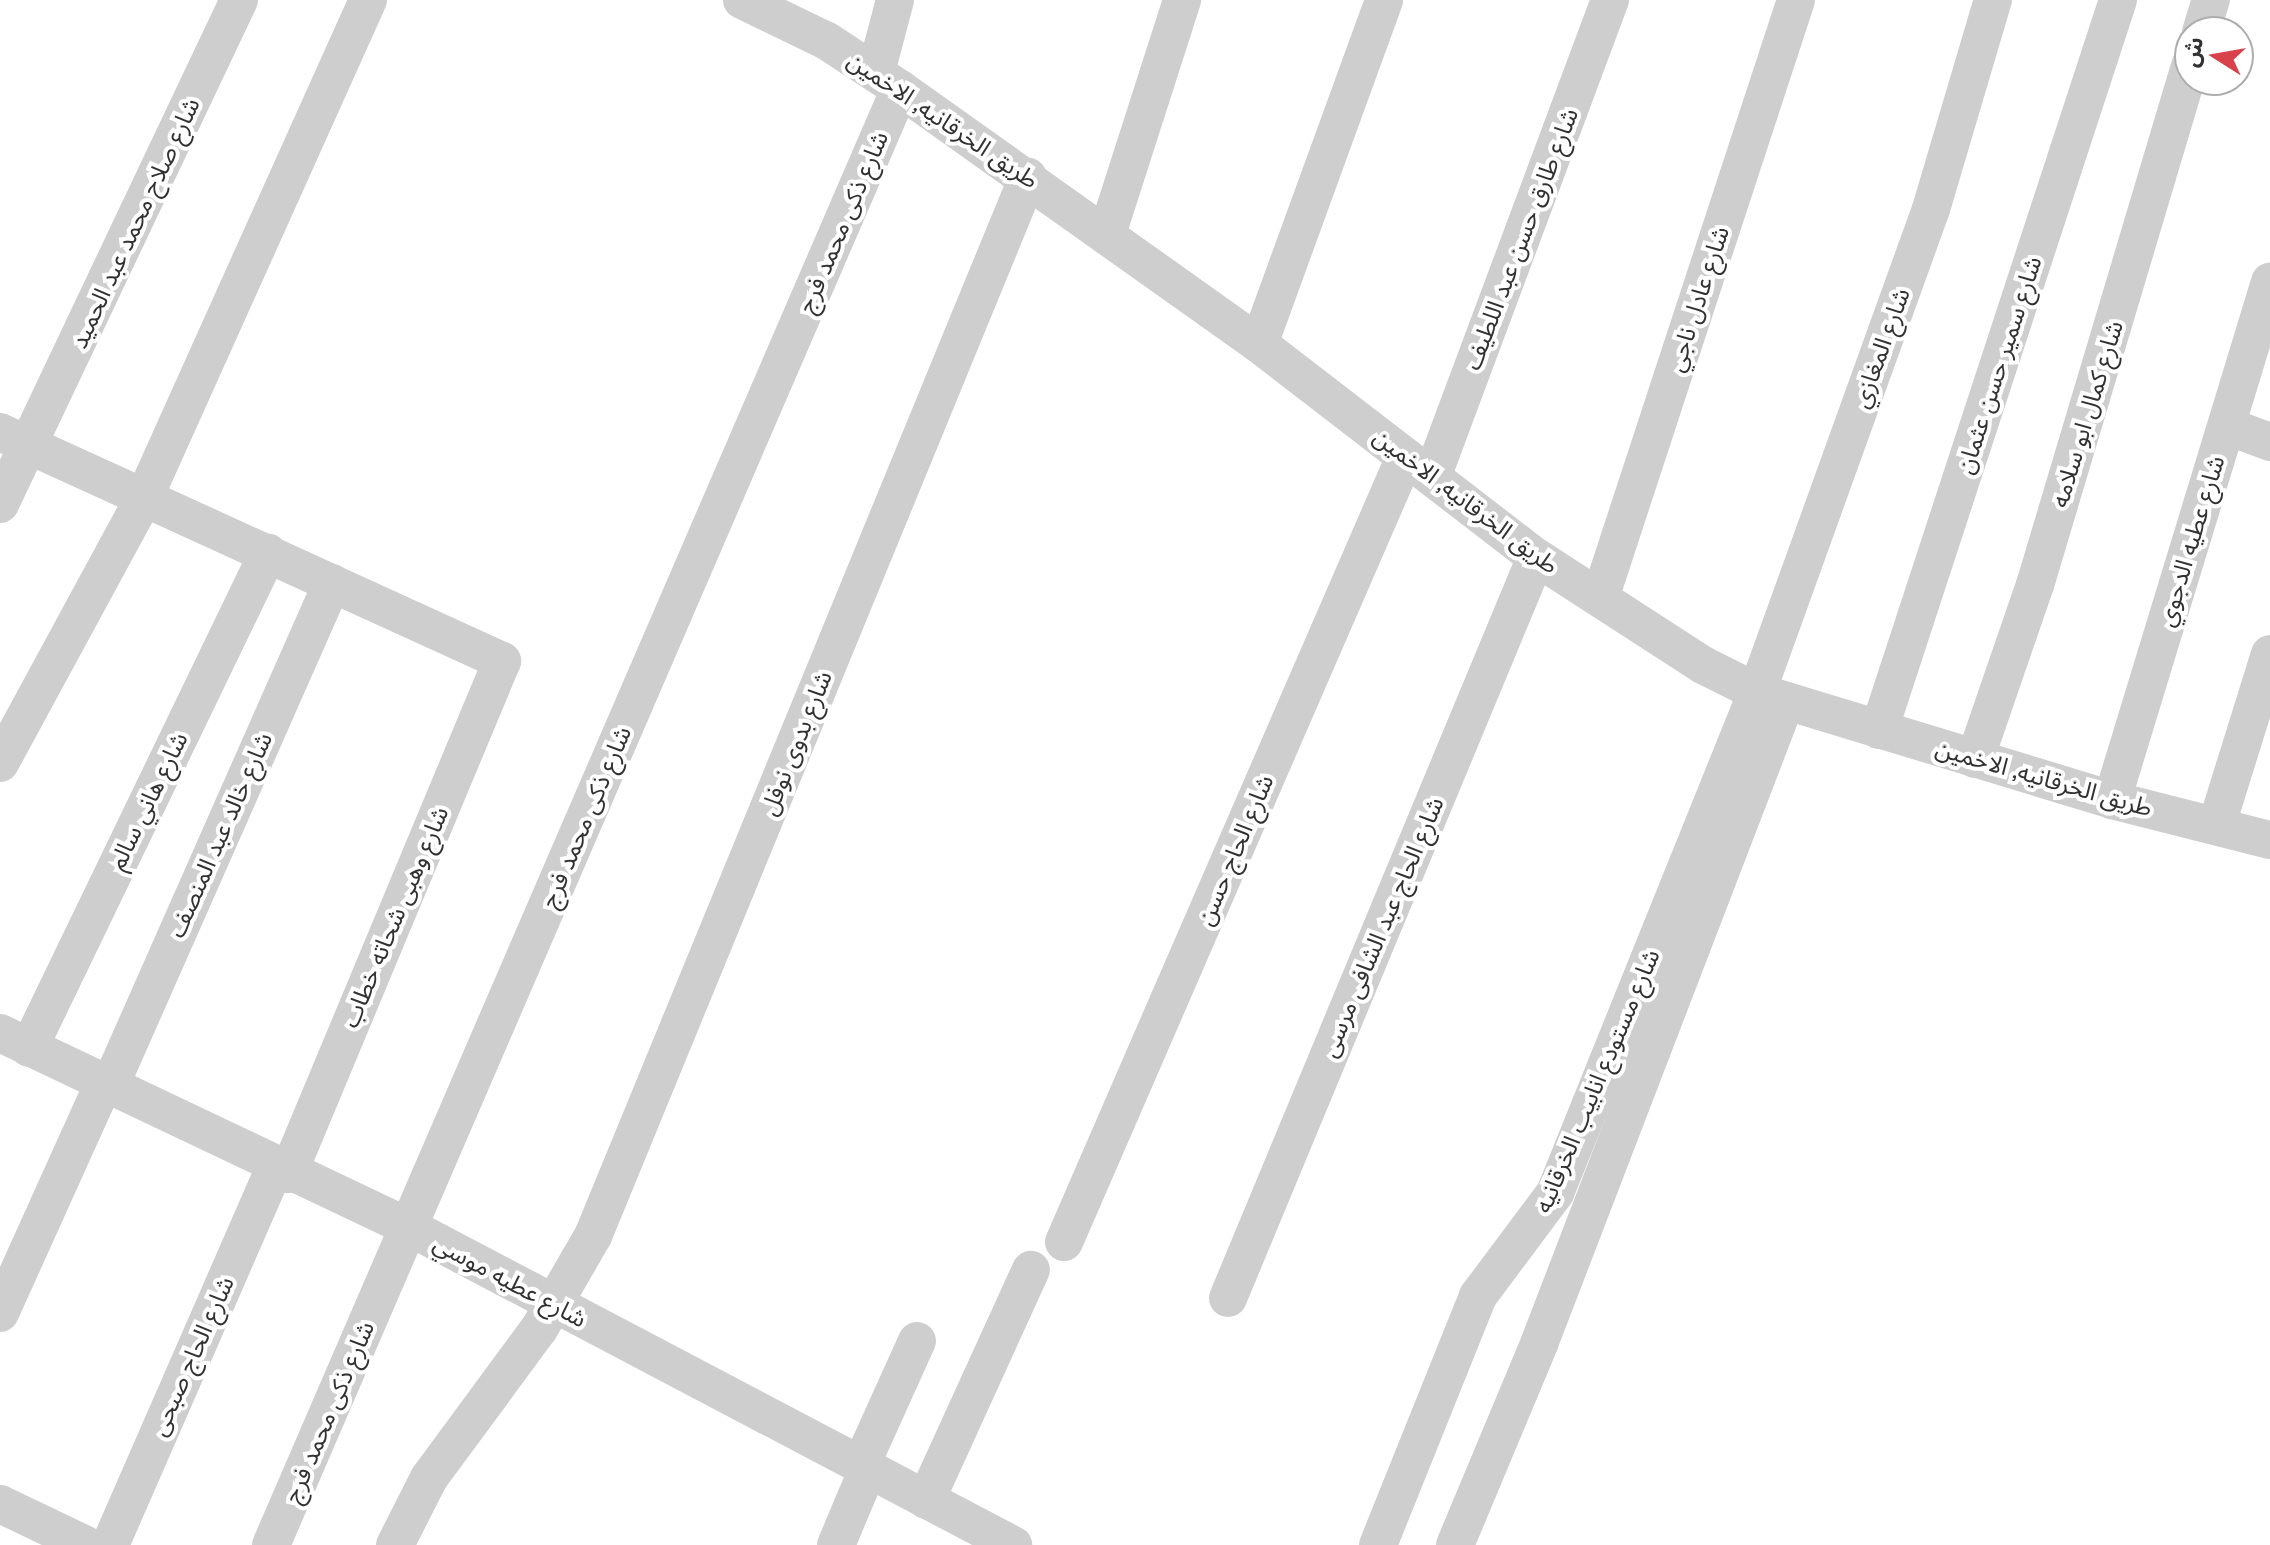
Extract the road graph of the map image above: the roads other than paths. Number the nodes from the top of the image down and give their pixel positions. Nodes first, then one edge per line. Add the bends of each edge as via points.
1 (239, 0) edge
2 (368, 0) edge
3 (895, 0) edge
4 (1182, 0) edge
5 (1384, 0) edge
6 (1610, 0) edge
7 (1796, 0) edge
8 (1993, 0) edge
9 (2118, 0) edge
10 (756, 3) edge
11 (888, 80) junction
12 (2181, 96) edge
13 (1028, 177) junction
14 (1107, 234) junction
15 (2270, 282) edge
16 (1259, 344) junction
17 (2227, 426) junction
18 (16, 439) edge
19 (2270, 442) edge
20 (1419, 467) junction
21 (144, 498) junction
22 (0, 504) edge
23 (268, 553) junction
24 (1536, 557) junction
25 (332, 583) junction
26 (1600, 598) junction
27 (2270, 654) edge
28 (1772, 697) junction
29 (1879, 730) junction
30 (1975, 759) junction
31 (0, 763) edge
32 (2112, 800) junction
33 (2217, 824) junction
34 (2270, 840) edge
35 (15, 1041) edge
36 (106, 1086) junction
37 (282, 1170) junction
38 (409, 1227) junction
39 (1064, 1242) dead end
40 (1031, 1270) dead end
41 (1228, 1298) dead end
42 (555, 1305) junction
43 (0, 1313) edge
44 (917, 1341) dead end
45 (864, 1467) junction
46 (926, 1500) junction
47 (0, 1504) edge
48 (86, 1545) edge
49 (110, 1545) edge
50 (271, 1545) edge
51 (395, 1545) edge
52 (836, 1545) edge
53 (1013, 1545) edge
54 (1378, 1545) edge
55 (1455, 1545) edge

1 - 18 street, شارع صلاح محمد عبد الحميد
2 - 21 street
3 - 11 street, شارع ذكى محمد فرج
4 - 14 street
5 - 16 street
6 - 20 street, شارع طارق حسن عبد اللطيف
7 - 26 street, شارع عادل ناجي
8 - 28 street, شارع المغازي via 1931,209
9 - 29 street, شارع سمير حسن عثمان
10 - 11 street, طريق الخرقانيه, الاخمين
11 - 13 street, طريق الخرقانيه, الاخمين
11 - 38 street, شارع ذكى محمد فرج
12 - 30 street, شارع كمال ابو سلامه via 2035,585
13 - 14 street, طريق الخرقانيه, الاخمين
13 - 42 street, شارع بدوى نوفل via 593,1236
14 - 16 street, طريق الخرقانيه, الاخمين
15 - 17 street, شارع عطيه الدجوي
16 - 20 street, طريق الخرقانيه, الاخمين
17 - 19 street
17 - 32 street, شارع عطيه الدجوي
18 - 21 street
18 - 22 street, شارع صلاح محمد عبد الحميد
20 - 24 street, طريق الخرقانيه, الاخمين
20 - 39 street, شارع الحاج حسن
21 - 23 street
21 - 31 street
23 - 25 street
23 - 35 street, شارع هاني سالم
24 - 26 street, طريق الخرقانيه, الاخمين
24 - 41 street, شارع الحاج عبد الشافى مرسى
25 - 36 street, شارع خالد عبد المنصف
25 - 37 street, شارع وهبى شحاته خطاب via 502,661
26 - 28 street, طريق الخرقانيه, الاخمين
27 - 33 street
28 - 29 street, طريق الخرقانيه, الاخمين
28 - 54 street, شارع مستودع انابيب الخرقانيه via 1555,1193 1478,1296
28 - 55 street, شارع مستودع انابيب الخرقانيه via 1539,1344
29 - 30 street, طريق الخرقانيه, الاخمين
30 - 32 street, طريق الخرقانيه, الاخمين
32 - 33 street, طريق الخرقانيه, الاخمين
33 - 34 street, طريق الخرقانيه, الاخمين
35 - 36 street, شارع عطيه موسي
36 - 37 street, شارع عطيه موسي
36 - 43 street, شارع خالد عبد المنصف
37 - 38 street, شارع عطيه موسي
37 - 49 street, شارع الحاج صبحى
38 - 42 street, شارع عطيه موسي
38 - 50 street, شارع ذكى محمد فرج
40 - 46 street
42 - 45 street, شارع عطيه موسي
42 - 51 street, شارع بدوى نوفل via 458,1433
44 - 45 street
45 - 46 street, شارع عطيه موسي
45 - 52 street
46 - 53 street, شارع عطيه موسي
47 - 48 street

